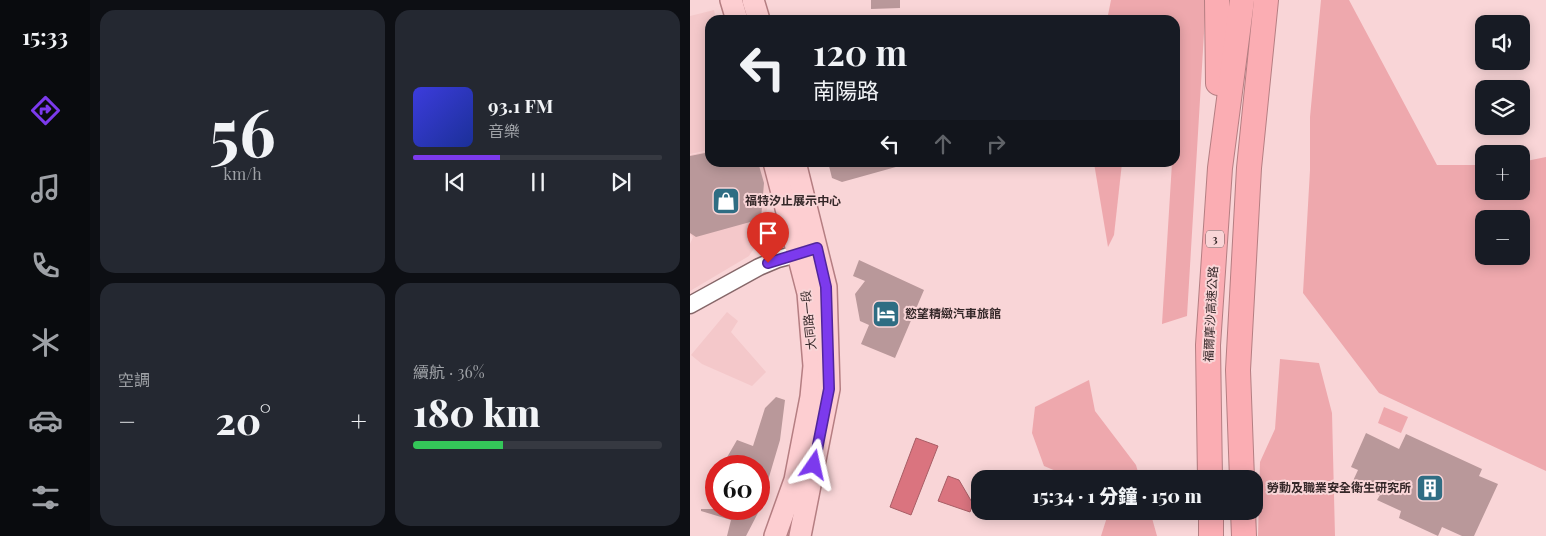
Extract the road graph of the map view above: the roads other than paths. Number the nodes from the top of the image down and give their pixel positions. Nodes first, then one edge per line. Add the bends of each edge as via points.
1 (731, 0) edge
2 (753, 0) edge
3 (1217, 0) edge
4 (1242, 0) edge
5 (1266, 0) edge
6 (736, 15) edge
7 (758, 15) edge
8 (775, 167) edge
9 (796, 167) edge
10 (1220, 168) junction
11 (817, 248) junction
12 (796, 255) junction
13 (690, 305) edge
14 (1210, 470) edge
15 (1242, 470) edge
16 (1211, 520) edge
17 (1243, 520) edge
18 (775, 536) edge
19 (800, 536) edge
20 (1211, 536) edge
21 (1244, 536) edge

1 - 6 main road
2 - 7 main road
3 - 10 highway
4 - 10 highway, 福爾摩沙高速公路 / 3
5 - 15 highway via 1249,168 1238,370
8 - 12 main road, 大同路一段
9 - 11 main road, 大同路一段
10 - 14 highway, 福爾摩沙高速公路 / 3 via 1208,345
11 - 12 street
11 - 19 main road, 大同路一段 via 826,287 829,389
12 - 13 street via 759,267
12 - 18 main road, 大同路一段 via 808,293 814,366 795,480
16 - 20 highway
17 - 21 highway

